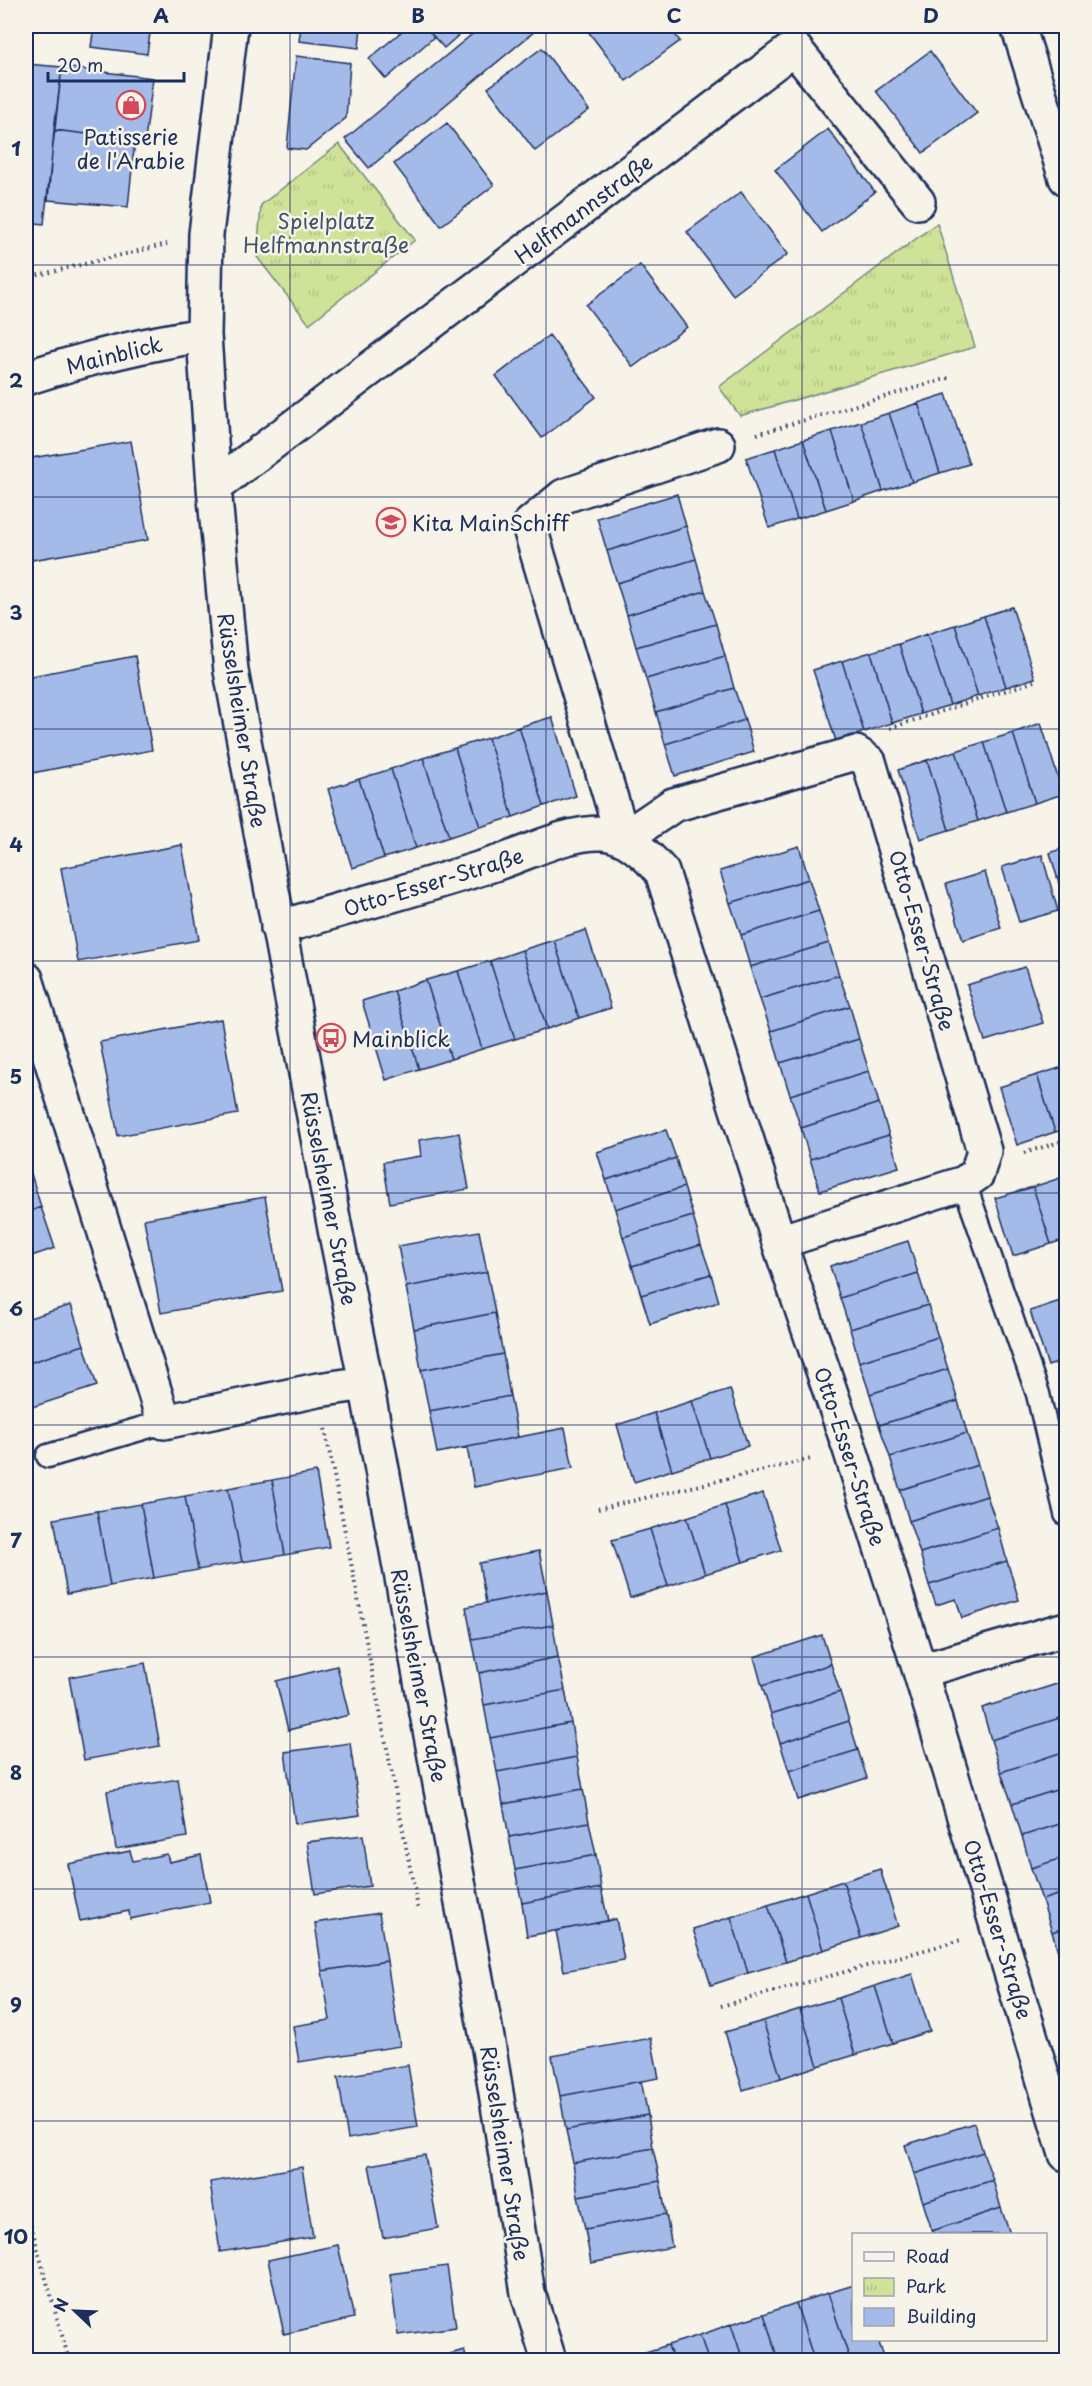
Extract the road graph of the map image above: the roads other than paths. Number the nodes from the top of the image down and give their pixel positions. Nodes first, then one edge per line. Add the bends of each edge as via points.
1 (231, 26) edge
2 (1018, 26) edge
3 (1066, 178) edge
4 (918, 202) dead end
5 (204, 335) junction
6 (26, 378) edge
7 (718, 446) road end
8 (214, 487) junction
9 (623, 839) junction
10 (278, 928) junction
11 (26, 979) edge
12 (964, 1183) junction
13 (779, 1242) junction
14 (366, 1383) junction
15 (164, 1422) junction
16 (48, 1456) dead end
17 (1066, 1514) edge
18 (1066, 1629) edge
19 (920, 1671) junction
20 (1056, 2079) edge
21 (1066, 2154) edge
22 (549, 2361) edge

1 - 5 street, Rüsselsheimer Straße via 206,234
2 - 3 street
4 - 8 street, Helfmannstraße via 794,48
5 - 6 street, Mainblick via 156,342
5 - 8 street, Rüsselsheimer Straße
7 - 9 street via 564,496 529,525
8 - 10 street, Rüsselsheimer Straße via 231,671
9 - 10 street, Otto-Esser-Straße via 604,833 580,835
9 - 12 street, Otto-Esser-Straße via 673,805 856,753 870,762 984,1151 977,1174
9 - 13 street, Otto-Esser-Straße via 648,856 662,872
10 - 14 street, Rüsselsheimer Straße
11 - 15 street
12 - 13 street
12 - 17 lane via 1038,1394
13 - 19 street, Otto-Esser-Straße
14 - 15 street
14 - 22 street, Rüsselsheimer Straße via 489,2049 528,2293
15 - 16 lane
18 - 19 street
19 - 20 street, Otto-Esser-Straße via 999,1929
20 - 21 street, Otto-Esser-Straße

